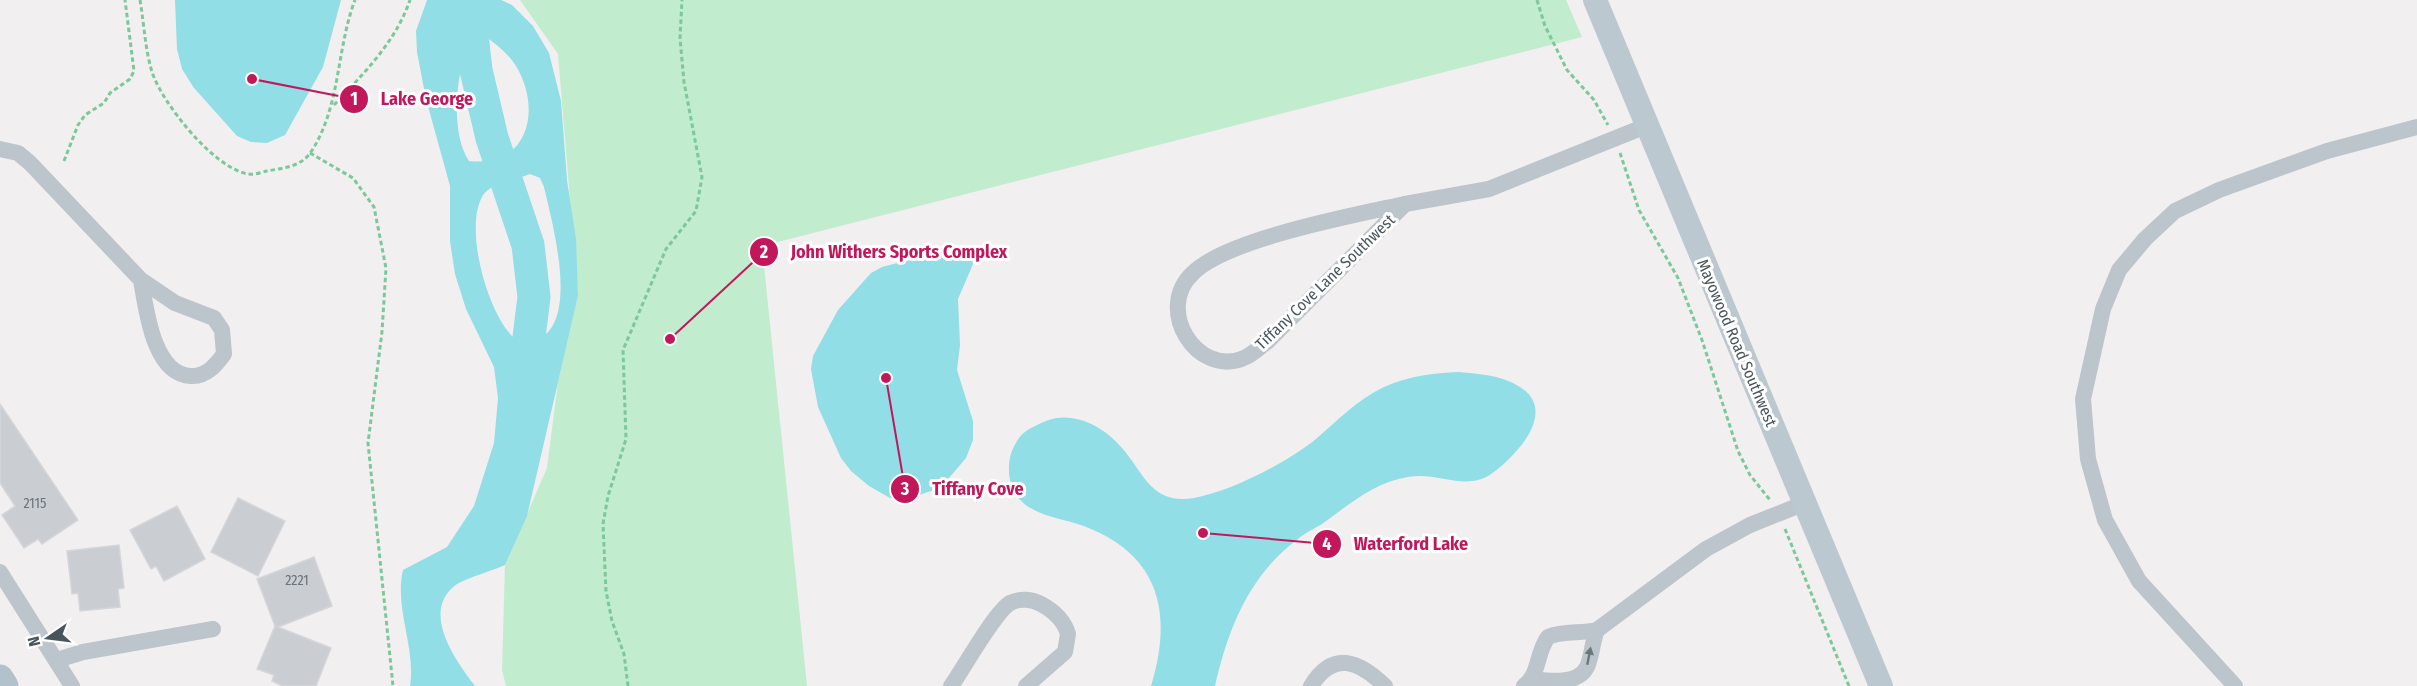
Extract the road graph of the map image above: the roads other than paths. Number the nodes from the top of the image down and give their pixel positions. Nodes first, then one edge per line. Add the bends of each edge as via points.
1 (1595, 0) edge
2 (1646, 126) junction
3 (2417, 127) edge
4 (0, 149) edge
5 (1405, 204) junction
6 (141, 280) junction
7 (1805, 503) junction
8 (0, 572) edge
9 (213, 629) dead end
10 (1597, 630) junction
11 (57, 660) junction
12 (0, 678) edge
13 (1529, 683) edge
14 (5, 686) edge
15 (72, 686) edge
16 (951, 686) edge
17 (1026, 686) edge
18 (1311, 686) edge
19 (1385, 686) edge
20 (1881, 686) edge
21 (2235, 686) edge

1 - 2 street, Mayowood Road Southwest
2 - 5 street, Tiffany Cove Lane Southwest via 1483,191
2 - 7 street, Mayowood Road Southwest
3 - 21 street via 2326,151 2175,211 2119,270 2103,309 2083,399 2088,459 2104,520 2139,581
4 - 6 street via 18,153 30,163
5 - 5 street, Tiffany Cove Lane Southwest via 1264,239 1203,265 1181,290 1178,314 1183,334 1212,357 1244,358 1267,342
6 - 6 street via 147,315 163,359 183,376 206,373 224,354 222,330 214,318 175,303
7 - 10 street via 1750,525 1706,549
7 - 20 street, Mayowood Road Southwest
8 - 11 street
9 - 11 street
10 - 13 street via 1548,637
13 -> 10 street via 1565,680 1580,674 1587,667
11 - 15 street
12 - 14 main road
16 - 17 street via 1005,607 1020,600 1036,601 1046,607 1062,620 1068,634 1065,651
18 - 19 street via 1326,668 1348,663 1359,664

